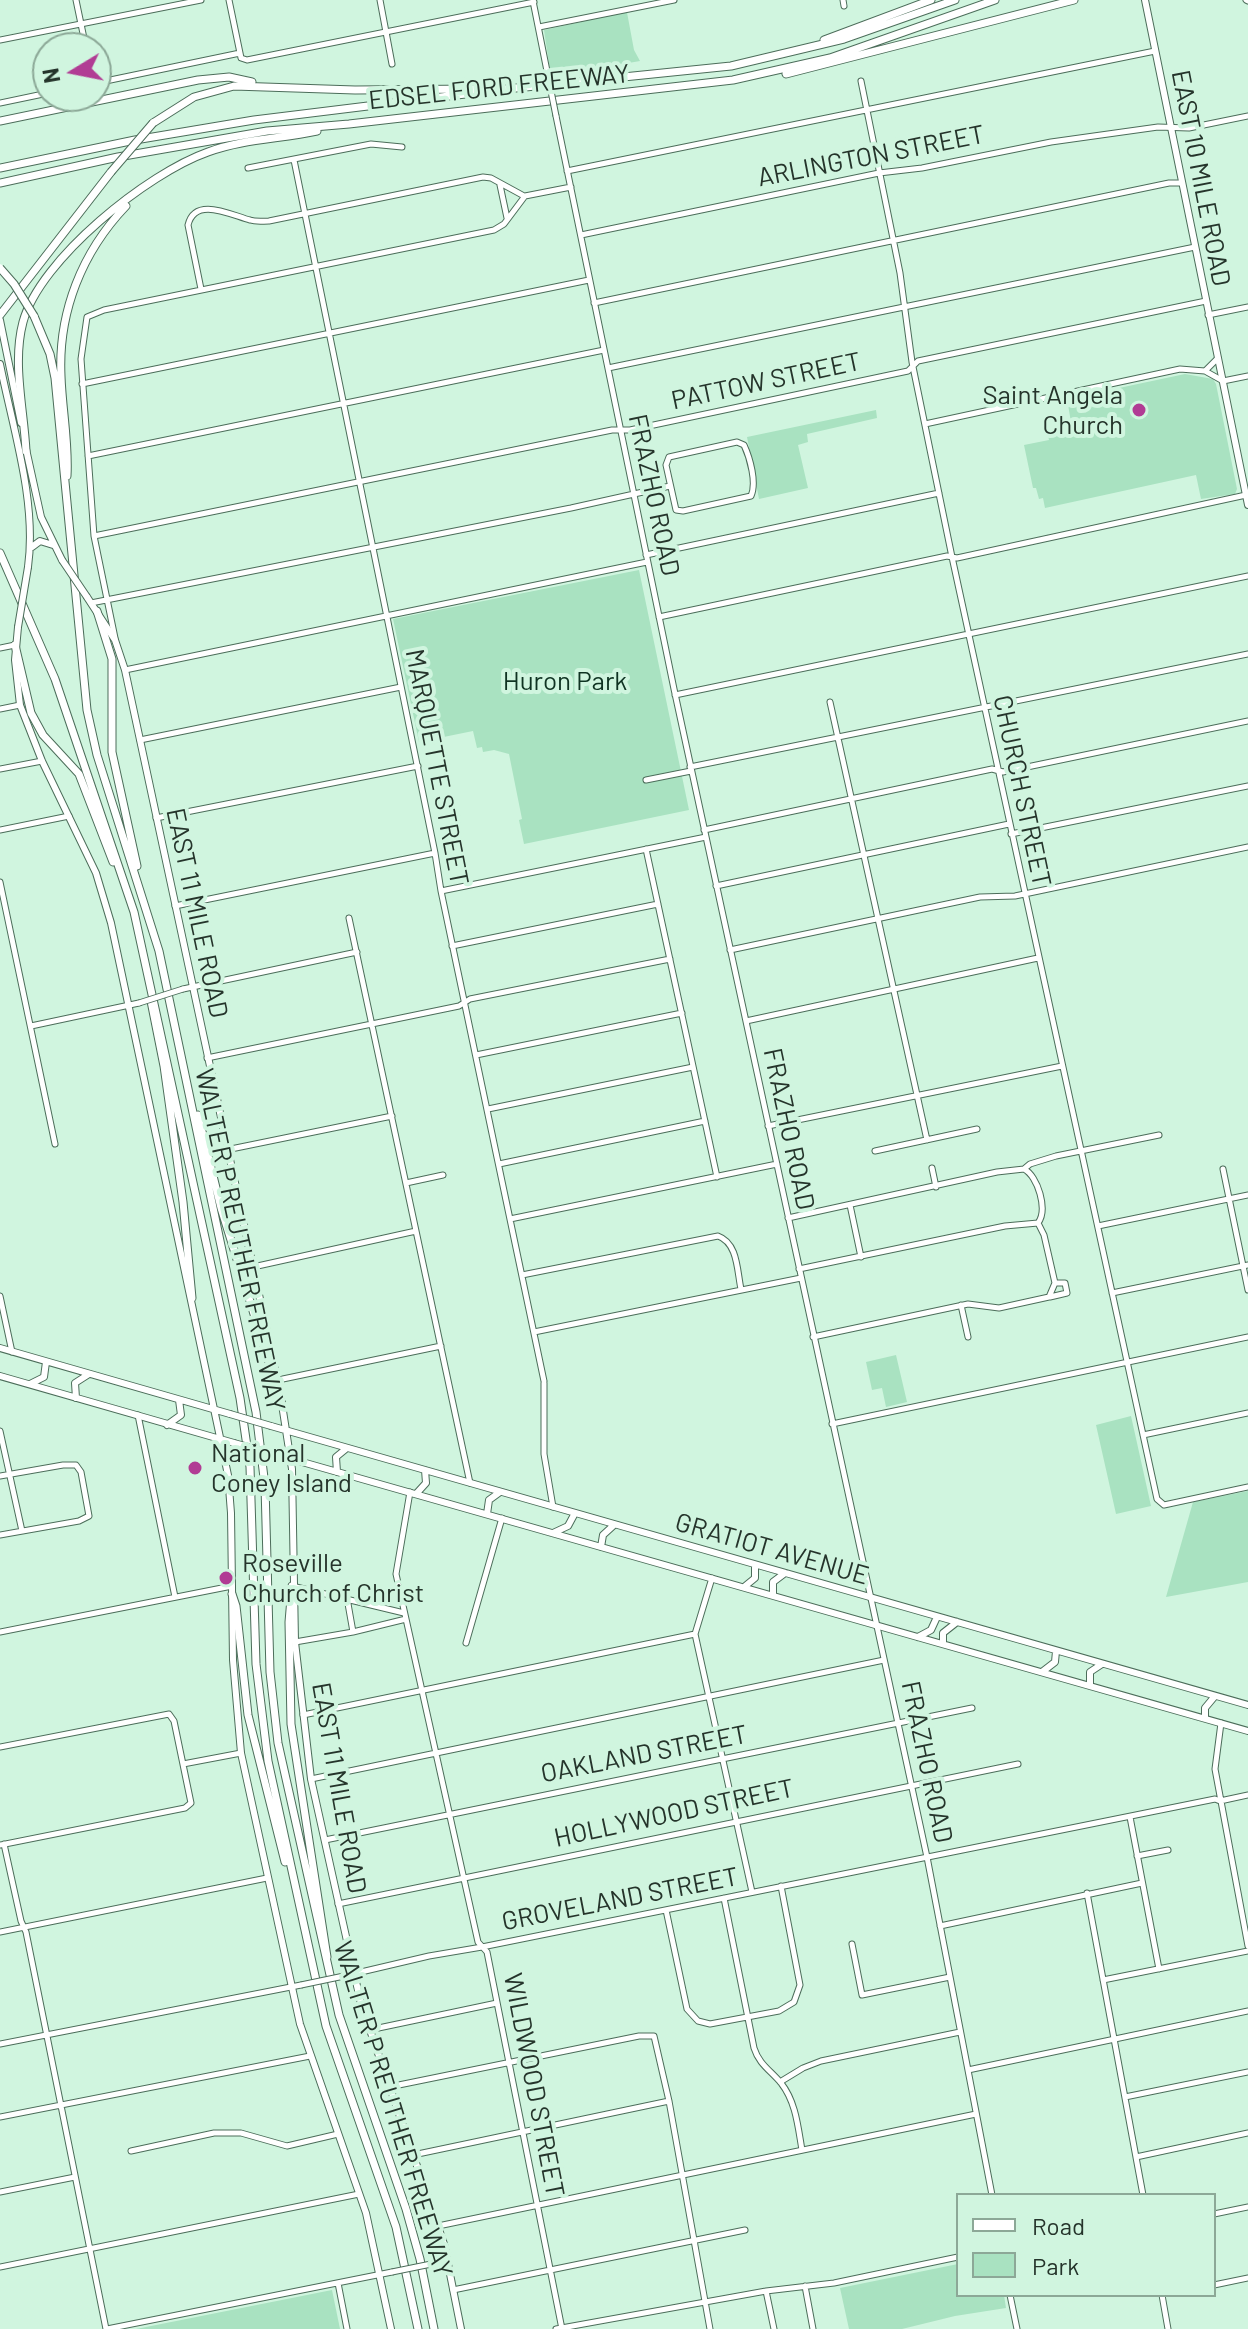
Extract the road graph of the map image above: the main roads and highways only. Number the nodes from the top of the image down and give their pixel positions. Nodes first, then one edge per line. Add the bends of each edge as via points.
1 (931, 0) edge
2 (955, 0) edge
3 (995, 0) edge
4 (1074, 0) edge
5 (1145, 0) edge
6 (771, 59) junction
7 (733, 80) junction
8 (274, 86) junction
9 (506, 89) junction
10 (0, 121) edge
11 (349, 124) junction
12 (0, 168) edge
13 (0, 183) edge
14 (148, 185) junction
15 (0, 268) edge
16 (0, 318) edge
17 (0, 364) edge
18 (26, 451) junction
19 (67, 488) junction
20 (1248, 505) edge
21 (53, 545) junction
22 (31, 548) junction
23 (0, 553) edge
24 (97, 611) junction
25 (15, 645) junction
26 (125, 884) junction
27 (140, 884) junction
28 (149, 971) junction
29 (190, 1094) junction
30 (192, 1298) junction
31 (0, 1348) edge
32 (46, 1362) junction
33 (89, 1374) junction
34 (0, 1376) edge
35 (30, 1384) junction
36 (76, 1398) junction
37 (179, 1400) junction
38 (281, 1401) junction
39 (216, 1410) junction
40 (167, 1425) junction
41 (286, 1430) junction
42 (222, 1440) junction
43 (347, 1448) junction
44 (291, 1459) junction
45 (425, 1470) junction
46 (337, 1472) junction
47 (500, 1492) junction
48 (413, 1493) junction
49 (575, 1513) junction
50 (487, 1514) junction
51 (614, 1525) junction
52 (553, 1533) junction
53 (601, 1547) junction
54 (755, 1565) junction
55 (785, 1573) junction
56 (292, 1586) junction
57 (744, 1587) junction
58 (232, 1590) junction
59 (773, 1596) junction
60 (937, 1617) junction
61 (957, 1622) junction
62 (918, 1637) junction
63 (943, 1644) junction
64 (1056, 1651) junction
65 (1102, 1664) junction
66 (1042, 1672) junction
67 (1090, 1686) junction
68 (1215, 1696) junction
69 (1248, 1705) edge
70 (1205, 1718) junction
71 (1248, 1731) edge
72 (296, 1889) junction
73 (327, 1965) junction
74 (391, 2329) edge
75 (418, 2329) edge
76 (434, 2329) edge
77 (461, 2329) edge

1 - 6 highway
2 - 6 highway, EDSEL FORD FREEWAY
3 - 7 highway, EDSEL FORD FREEWAY via 830,58
4 - 7 highway via 780,75
5 - 20 main road, EAST 10 MILE ROAD
6 - 9 highway, EDSEL FORD FREEWAY
7 - 11 highway, EDSEL FORD FREEWAY
8 - 9 highway
8 - 10 highway via 229,77 198,80
8 - 16 highway, bridge via 213,90 153,123
9 - 12 highway, EDSEL FORD FREEWAY via 209,126
11 - 13 highway, EDSEL FORD FREEWAY via 170,147
11 - 14 highway via 232,145 185,162
14 - 18 highway via 71,249 26,312 19,350
14 - 19 highway via 105,229 69,303 61,366
15 - 19 highway, bridge via 34,316 50,354
16 - 18 main road, EAST 11 MILE ROAD
17 - 22 main road via 28,502
18 - 21 main road, EAST 11 MILE ROAD
19 - 27 highway, WALTER P REUTHER FREEWAY via 87,710
21 - 22 main road via 40,541
21 - 24 main road, EAST 11 MILE ROAD, bridge
22 - 25 main road, bridge
23 - 26 highway, WALTER P REUTHER FREEWAY via 55,679
24 - 27 highway via 112,659 112,752
24 - 38 main road, EAST 11 MILE ROAD via 125,670
25 - 26 highway via 31,713 43,735 79,774
25 - 30 main road via 20,705 104,899
26 - 28 highway, WALTER P REUTHER FREEWAY
27 - 29 highway, WALTER P REUTHER FREEWAY
28 - 30 highway
28 - 72 highway, WALTER P REUTHER FREEWAY via 240,1398 252,1500 259,1696
29 - 38 highway
29 - 73 highway, WALTER P REUTHER FREEWAY via 256,1412 265,1486 275,1726
30 - 39 main road
31 - 32 main road
32 - 33 main road
32 - 35 main road via 44,1377
33 - 36 main road via 75,1383
33 - 37 main road
34 - 35 main road
35 - 36 main road
36 - 40 main road
37 - 39 main road
37 - 40 main road via 181,1415
38 - 41 main road, EAST 11 MILE ROAD
39 - 41 main road, GRATIOT AVENUE, bridge
39 - 42 main road
40 - 42 main road
41 - 43 main road, GRATIOT AVENUE
41 - 44 main road, EAST 11 MILE ROAD
42 - 44 main road, GRATIOT AVENUE, bridge
42 - 58 main road via 231,1511
43 - 45 main road, GRATIOT AVENUE
43 - 46 main road via 336,1457
44 - 46 main road, GRATIOT AVENUE
44 - 56 main road, EAST 11 MILE ROAD
45 - 47 main road, GRATIOT AVENUE
45 - 48 main road via 426,1483
46 - 48 main road, GRATIOT AVENUE
47 - 49 main road, GRATIOT AVENUE
47 - 50 main road via 489,1500
48 - 50 main road, GRATIOT AVENUE
49 - 51 main road, GRATIOT AVENUE
49 - 52 main road via 568,1526
50 - 52 main road, GRATIOT AVENUE
51 - 53 main road via 603,1535
51 - 54 main road, GRATIOT AVENUE
52 - 53 main road, GRATIOT AVENUE
53 - 57 main road, GRATIOT AVENUE
54 - 55 main road, GRATIOT AVENUE
54 - 57 main road via 755,1578
55 - 59 main road via 773,1582
55 - 60 main road, GRATIOT AVENUE
56 - 73 highway via 291,1724
56 - 77 main road, EAST 11 MILE ROAD via 311,1779 338,1904 369,2030 438,2226
57 - 59 main road, GRATIOT AVENUE
58 - 72 highway via 248,1715
58 - 74 main road via 241,1753 267,1878 291,1987 359,2194
59 - 62 main road, GRATIOT AVENUE
60 - 61 main road, GRATIOT AVENUE
60 - 62 main road via 931,1630
61 - 63 main road via 943,1633
61 - 64 main road, GRATIOT AVENUE
62 - 63 main road, GRATIOT AVENUE
63 - 66 main road, GRATIOT AVENUE
64 - 65 main road, GRATIOT AVENUE
64 - 66 main road via 1054,1664
65 - 67 main road via 1090,1672
65 - 68 main road, GRATIOT AVENUE
66 - 67 main road, GRATIOT AVENUE
67 - 70 main road, GRATIOT AVENUE
68 - 69 main road, GRATIOT AVENUE
68 - 70 main road via 1205,1708
70 - 71 main road, GRATIOT AVENUE
72 - 75 highway, WALTER P REUTHER FREEWAY via 326,2026 396,2227
73 - 76 highway, WALTER P REUTHER FREEWAY via 348,2045 414,2235

